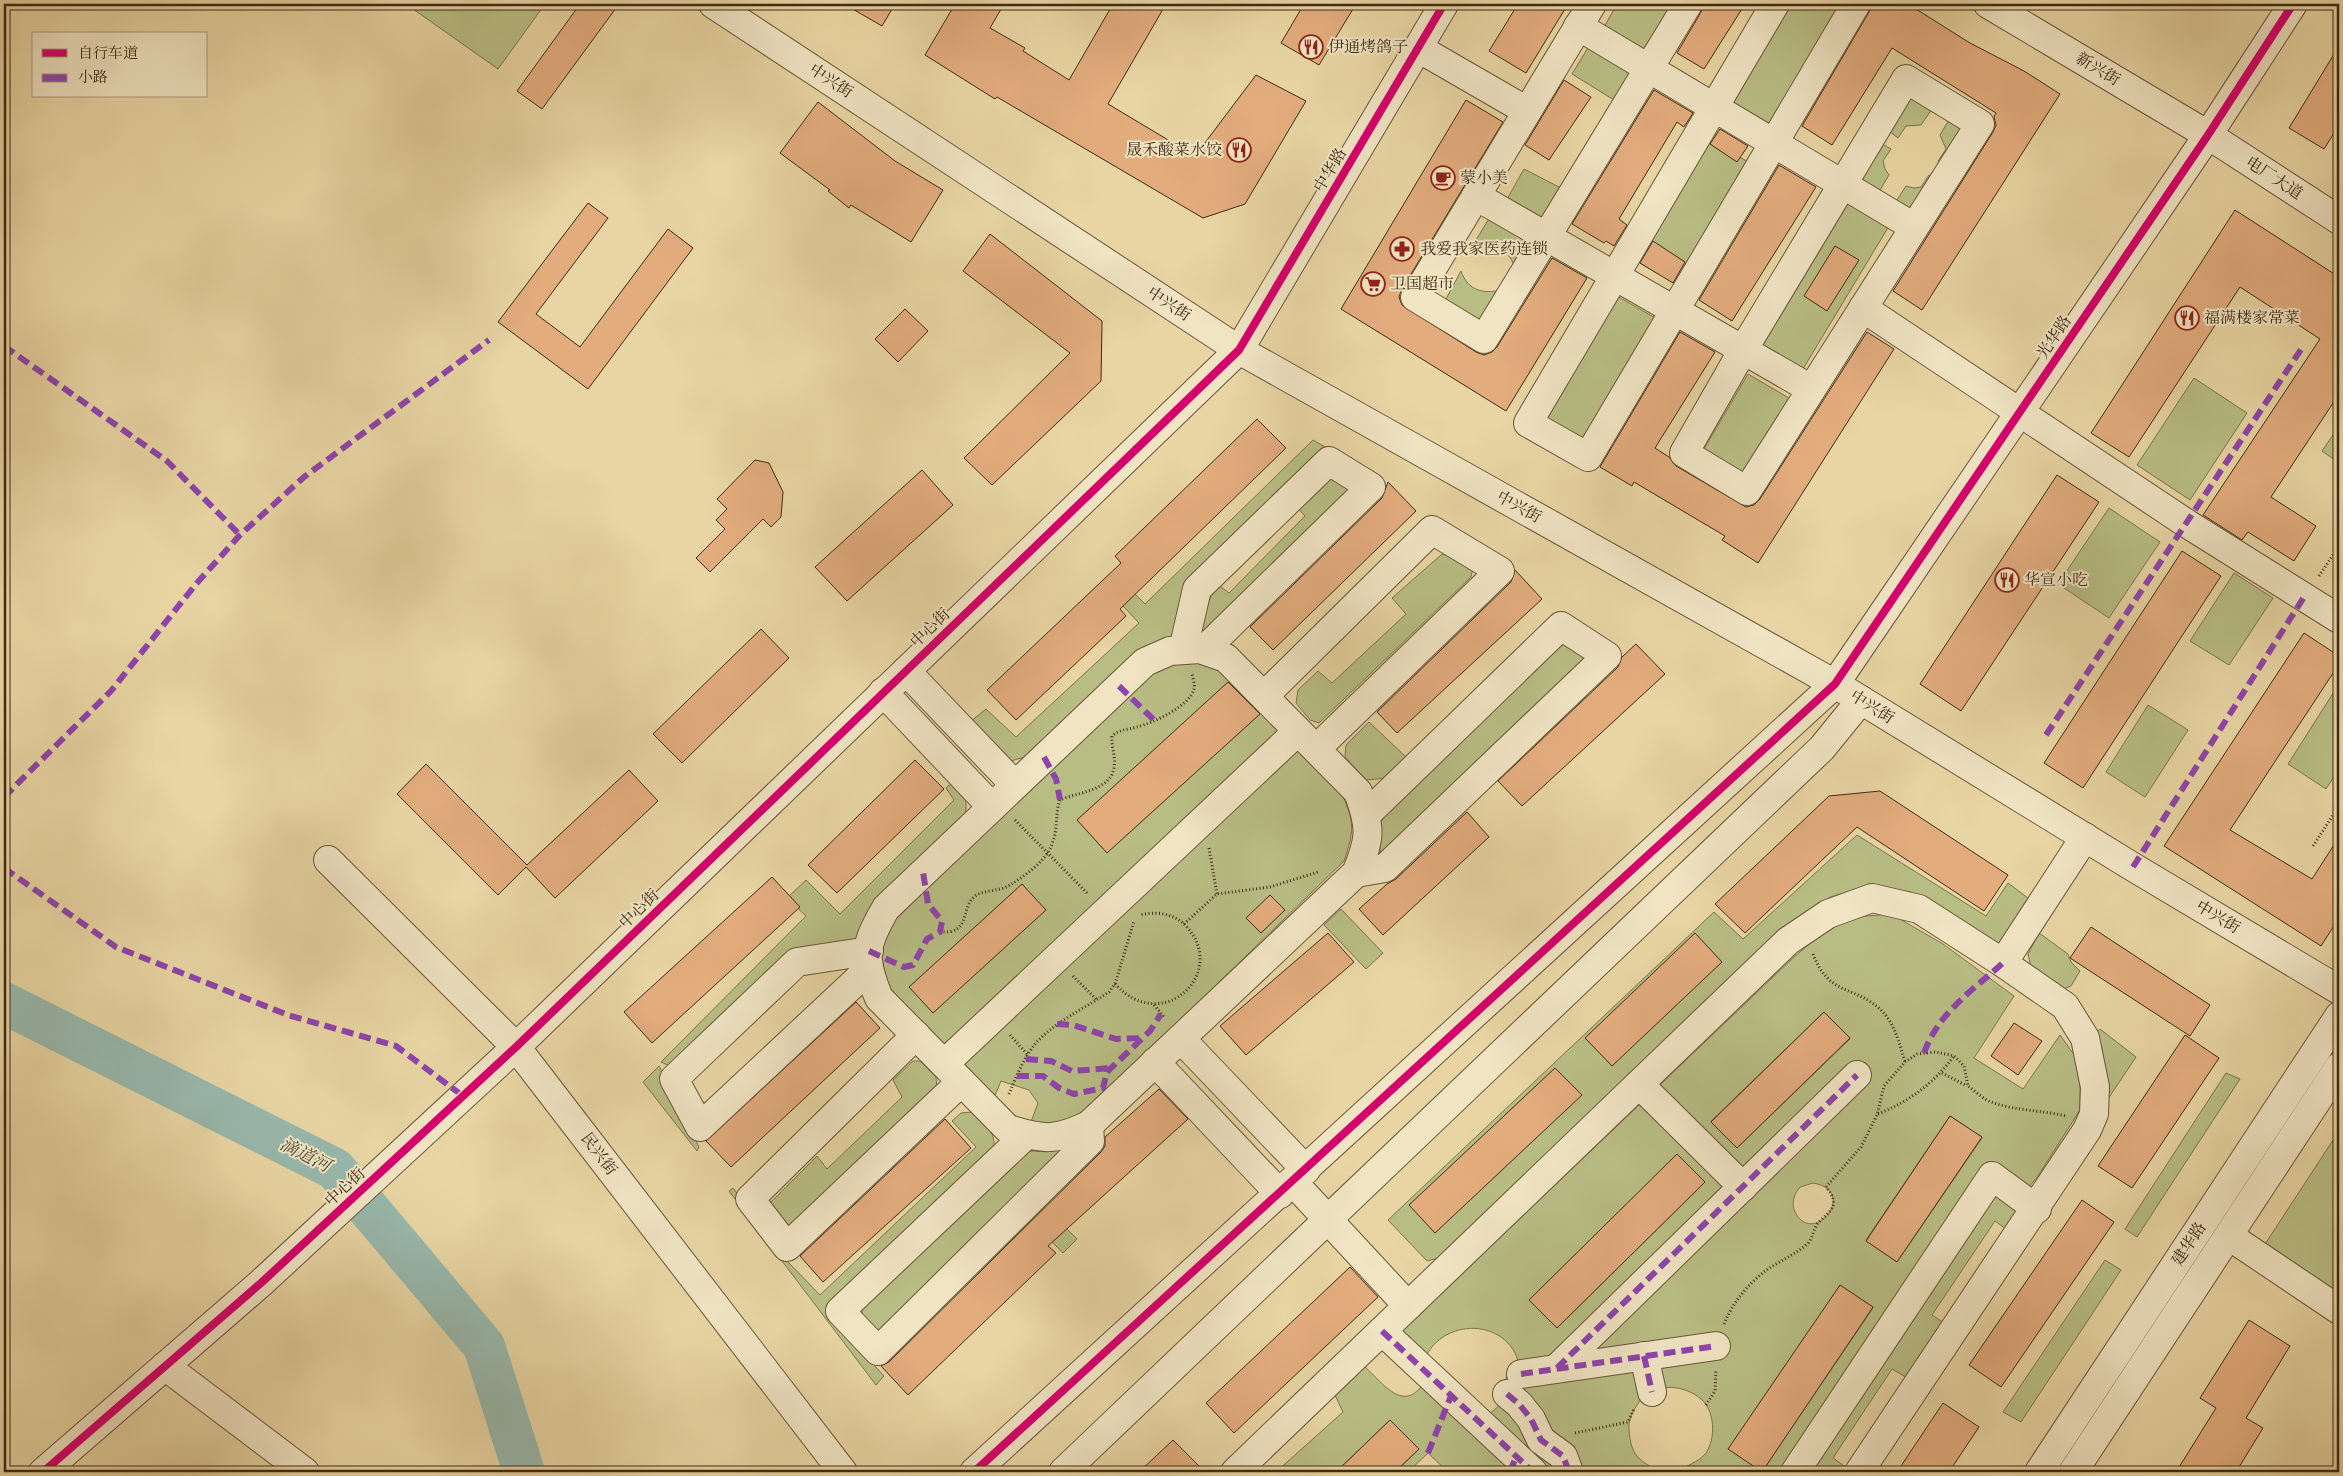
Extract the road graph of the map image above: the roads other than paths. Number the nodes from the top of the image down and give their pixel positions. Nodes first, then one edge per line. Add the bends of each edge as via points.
1 (713, 4) edge
2 (1444, 4) edge
3 (1688, 4) edge
4 (1775, 4) edge
5 (1856, 4) edge
6 (1988, 4) edge
7 (2293, 4) edge
8 (1585, 15) edge
9 (1418, 48) junction
10 (1648, 69) junction
11 (1714, 108) junction
12 (1527, 111) junction
13 (2208, 135) junction
14 (1774, 143) junction
15 (1842, 184) junction
16 (1476, 196) junction
17 (2339, 220) edge
18 (1914, 227) junction
19 (1547, 236) junction
20 (1614, 276) junction
21 (1863, 308) junction
22 (1675, 310) junction
23 (1239, 350) junction
24 (1743, 350) junction
25 (1811, 389) junction
26 (2020, 412) junction
27 (2339, 619) edge
28 (1193, 650) junction
29 (906, 670) junction
30 (1835, 684) junction
31 (884, 692) junction
32 (1264, 696) junction
33 (1861, 700) junction
34 (1307, 740) junction
35 (1001, 798) junction
36 (1366, 814) junction
37 (2085, 838) junction
38 (328, 860) dead end
39 (1356, 873) junction
40 (868, 961) junction
41 (2004, 963) junction
42 (2339, 990) edge
43 (2339, 1016) edge
44 (916, 1035) junction
45 (1181, 1038) junction
46 (516, 1046) junction
47 (1155, 1062) junction
48 (2339, 1067) edge
49 (953, 1073) junction
50 (1857, 1075) dead end
51 (1639, 1084) junction
52 (1089, 1125) junction
53 (1026, 1135) junction
54 (1293, 1182) junction
55 (1743, 1187) junction
56 (2037, 1209) junction
57 (1328, 1220) junction
58 (2229, 1236) junction
59 (1408, 1306) junction
60 (2339, 1310) edge
61 (1382, 1331) junction
62 (1716, 1346) road end
63 (1644, 1356) junction
64 (165, 1366) junction
65 (1557, 1368) junction
66 (1652, 1392) road end
67 (1790, 1468) edge
68 (43, 1472) edge
69 (305, 1472) edge
70 (843, 1472) edge
71 (974, 1472) edge
72 (1063, 1472) edge
73 (1235, 1472) edge
74 (1533, 1472) edge
75 (1569, 1472) edge
76 (1859, 1472) edge
77 (2038, 1472) edge
78 (2073, 1472) edge

1 - 23 street, 中兴街
2 - 9 street, 中华路
3 - 10 street
4 - 11 street
5 - 14 street
6 - 13 street, 新兴街
7 - 13 street, 光华路
8 - 10 street
8 - 12 street
9 - 12 street
9 - 23 street, 中华路
10 - 11 street
10 - 19 street
11 - 14 street
11 - 20 street
12 - 16 street
13 - 17 street, 电厂大道
13 - 26 street, 光华路
14 - 15 street
14 - 22 street
15 - 18 street
15 - 18 street via 1906,79 1980,124
15 - 24 street
16 - 19 street
16 - 19 street via 1415,297 1484,340
18 - 21 street
19 - 20 street
20 - 22 street
20 - 22 street via 1528,423 1588,457
21 - 25 street
21 - 26 street
22 - 24 street
23 - 29 street, 中心街
23 - 30 street, 中兴街
24 - 25 street
24 - 25 street via 1684,453 1747,491
26 - 27 street via 2186,523
26 - 30 street, 光华路
28 - 28 street via 1371,487 1328,462 1197,588
28 - 32 street via 1226,658
28 - 35 street via 1170,651 1145,662
29 - 31 street, 中心街
29 - 35 street
30 - 33 street, 中兴街
30 - 54 street, 光华路
31 - 35 street
31 - 46 street, 中心街
32 - 34 street
32 - 34 street via 1432,530 1500,571
33 - 37 street, 中兴街
33 - 57 street via 1822,748
34 - 36 street via 1358,792
34 - 49 street via 1204,818 1060,955
35 - 40 street via 886,908 870,937
36 - 39 street via 1366,850
36 - 39 street via 1561,626 1607,656 1385,868
37 - 41 street
37 - 42 street, 中兴街
38 - 46 street, 民兴街
39 - 45 street
40 - 40 street via 797,962 674,1079 700,1127
40 - 44 street via 879,998
41 - 51 street via 1919,909 1872,898 1828,914 1788,941
41 - 56 street via 2065,1006 2085,1038 2095,1087 2094,1114 2088,1130
43 - 77 street, 建华路
44 - 49 street
44 - 49 street via 750,1199 787,1247
45 - 47 street
45 - 54 street
46 - 64 street, 中心街 via 261,1283
46 - 70 street, 民兴街
47 - 52 street
47 - 54 street
48 - 58 street, 建华路
49 - 53 street via 1008,1129
50 - 55 street
51 - 55 street
51 - 59 street
52 - 53 street via 1065,1136 1036,1138
52 - 53 street via 1090,1141 878,1351 840,1311
54 - 57 street
54 - 71 street, 光华路
55 - 65 street
56 - 67 street via 1992,1176
56 - 76 street
57 - 59 street
57 - 72 street
58 - 60 street
58 - 78 street, 建华路
59 - 61 street
61 - 73 street
61 - 74 street
62 - 63 street
63 - 65 street
63 - 66 street
64 - 68 street, 中心街
64 - 69 street
65 - 75 street via 1514,1384 1519,1404 1541,1440 1563,1456

